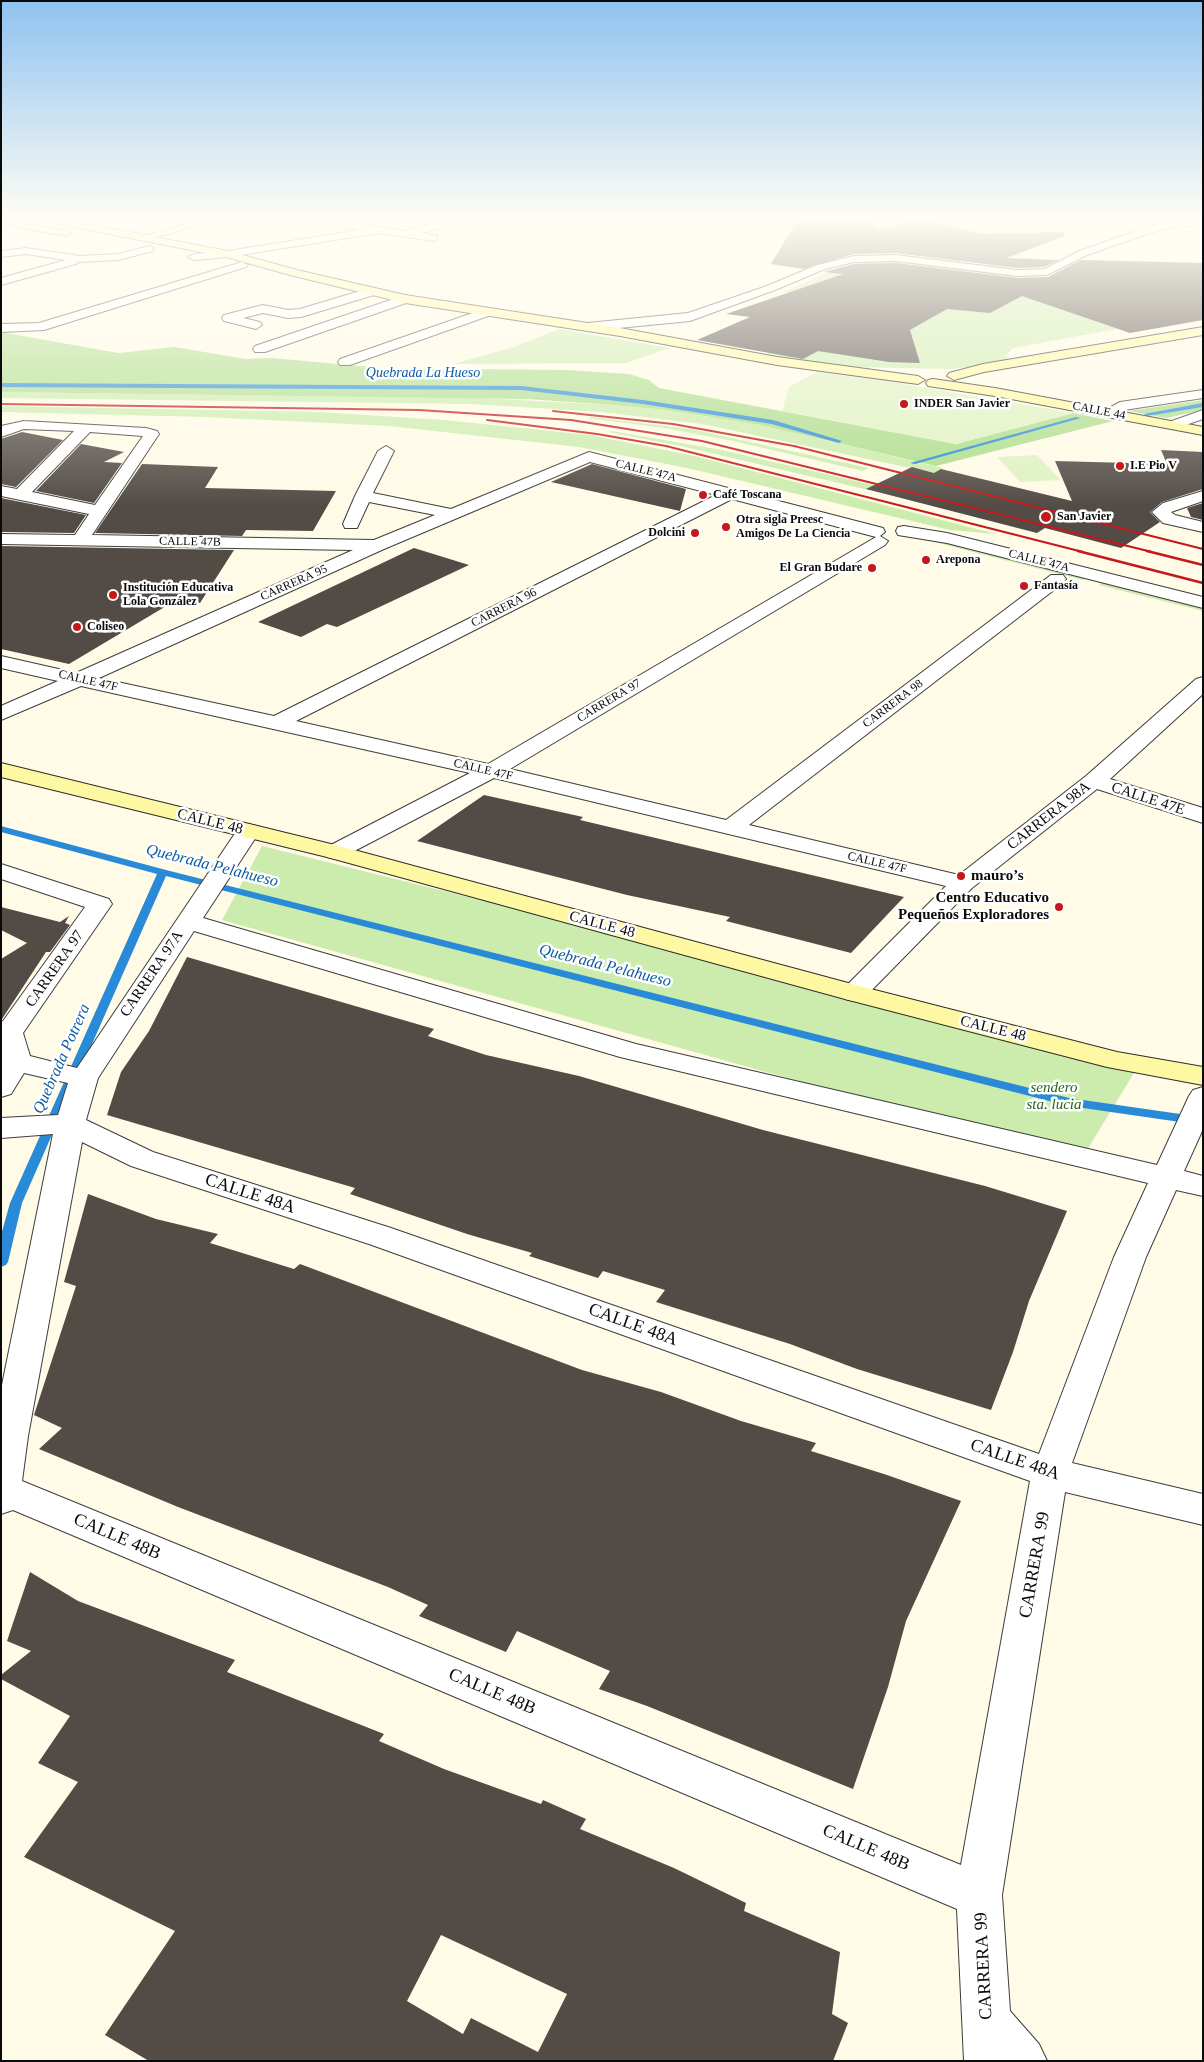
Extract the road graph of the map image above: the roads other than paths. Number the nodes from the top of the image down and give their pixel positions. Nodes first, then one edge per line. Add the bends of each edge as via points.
1 (78, 315) edge
2 (239, 315) edge
3 (358, 315) edge
4 (478, 315) edge
5 (509, 315) edge
6 (696, 315) edge
7 (256, 325) dead end
8 (588, 327) junction
9 (1, 328) edge
10 (1203, 331) edge
11 (260, 349) dead end
12 (345, 362) dead end
13 (983, 368) junction
14 (934, 377) junction
15 (955, 378) junction
16 (994, 392) junction
17 (1203, 394) edge
18 (1107, 413) junction
19 (1203, 414) edge
20 (1174, 425) junction
21 (86, 427) junction
22 (1203, 431) edge
23 (1, 433) edge
24 (386, 450) dead end
25 (590, 456) joint
26 (1, 491) edge
27 (732, 493) junction
28 (20, 495) junction
29 (363, 496) junction
30 (1203, 496) edge
31 (99, 511) junction
32 (452, 514) junction
33 (351, 524) dead end
34 (1203, 527) edge
35 (878, 536) junction
36 (905, 537) junction
37 (1, 538) edge
38 (80, 540) junction
39 (378, 545) junction
40 (1057, 579) junction
41 (1203, 603) edge
42 (1203, 617) edge
43 (1, 662) edge
44 (79, 680) junction
45 (1203, 683) edge
46 (1, 714) edge
47 (277, 723) junction
48 (1, 770) edge
49 (491, 771) junction
50 (1094, 781) junction
51 (1203, 816) edge
52 (729, 829) junction
53 (248, 831) junction
54 (335, 852) junction
55 (1, 871) edge
56 (963, 884) junction
57 (195, 912) junction
58 (854, 994) junction
59 (5, 1031) edge
60 (21, 1063) junction
61 (1203, 1076) edge
62 (80, 1077) junction
63 (1, 1088) edge
64 (1203, 1096) edge
65 (66, 1124) junction
66 (1, 1128) edge
67 (1170, 1170) junction
68 (1203, 1186) edge
69 (1050, 1473) junction
70 (2, 1495) edge
71 (1203, 1510) edge
72 (979, 1895) junction
73 (988, 2041) edge
74 (1022, 2061) edge

1 - 9 street via 40,327
2 - 7 street via 228,318
3 - 11 street
4 - 12 street
5 - 8 street
6 - 8 street
8 - 14 street via 777,361
10 - 13 street
13 - 14 street
13 - 15 street
14 - 15 street via 944,383
14 - 16 street, CALLE 44
15 - 16 street, CALLE 44
16 - 18 street, CALLE 44
17 - 18 street via 1120,406
18 - 20 street, CALLE 44
19 - 20 street
20 - 22 street, CALLE 44
21 - 23 street via 24,425
21 - 28 street
21 - 31 street via 152,434
24 - 29 street
25 - 27 street, CALLE 47A
25 - 32 street, CARRERA 95
26 - 28 street
27 - 35 street, CALLE 47A
27 - 47 street, CARRERA 96
28 - 31 street
29 - 32 street
29 - 33 street
30 - 34 street via 1160,512 1169,519
31 - 38 street
32 - 39 street, CARRERA 95
35 - 36 street via 890,529
35 - 49 street, CARRERA 97
36 - 40 street, CALLE 47A
36 - 41 street, CALLE 47A via 947,538
37 - 38 street, CALLE 47B
38 - 39 street, CALLE 47B
39 - 44 street, CARRERA 95
40 - 42 street, CALLE 47A
40 - 52 street, CARRERA 98
43 - 44 street, CALLE 47F
44 - 46 street, CARRERA 95
44 - 47 street, CALLE 47F
45 - 50 street, CARRERA 98A
47 - 49 street, CALLE 47F
48 - 53 street, CALLE 48
49 - 52 street, CALLE 47F
49 - 54 street, CARRERA 97
50 - 51 street, CALLE 47E
50 - 56 street, CARRERA 98A
52 - 56 street, CALLE 47F
53 - 54 street, CALLE 48
53 - 57 street, CARRERA 97A
54 - 58 street, CALLE 48
55 - 59 street, CARRERA 97 via 100,904
56 - 58 street, CARRERA 98A
57 - 62 street, CARRERA 97A
57 - 67 street via 630,1051
58 - 61 street, CALLE 48 via 1117,1061
59 - 60 street
60 - 62 street
60 - 63 street
62 - 65 street, CARRERA 97A
64 - 67 street, CARRERA 99
65 - 66 street
65 - 69 street, CALLE 48A via 142,1159 380,1236
65 - 70 street, CARRERA 97A
67 - 68 street
67 - 69 street, CARRERA 99 via 1130,1257
69 - 71 street, CALLE 48A
69 - 72 street, CARRERA 99
70 - 72 street, CALLE 48B
72 - 73 street, CARRERA 99
73 - 74 street

